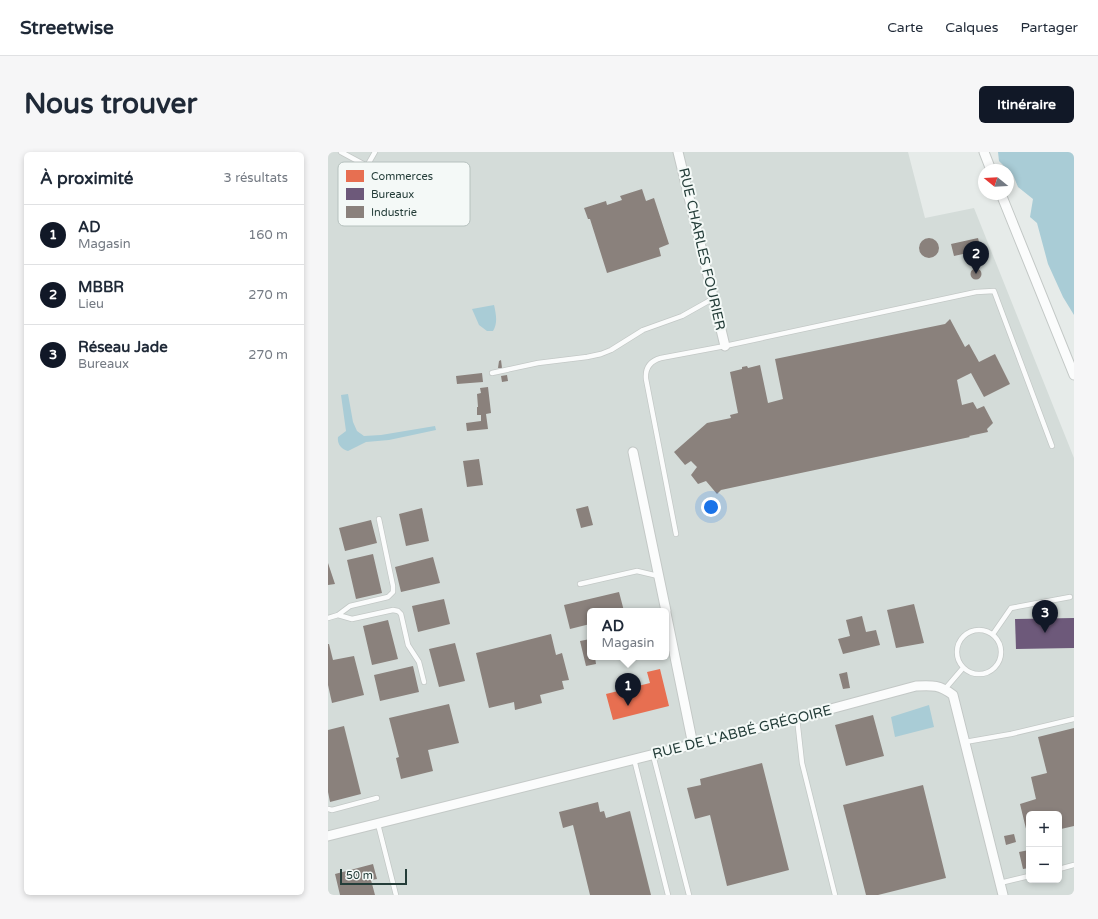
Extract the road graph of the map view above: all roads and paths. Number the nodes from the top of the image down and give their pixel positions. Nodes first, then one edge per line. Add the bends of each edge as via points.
1 (341, 152) edge
2 (375, 152) edge
3 (678, 152) edge
4 (984, 152) edge
5 (360, 162) edge
6 (369, 162) edge
7 (989, 164) edge
8 (1003, 200) edge
9 (714, 298) junction
10 (725, 346) junction
11 (492, 373) dead end
12 (1074, 375) edge
13 (1052, 446) dead end
14 (633, 452) dead end
15 (379, 519) dead end
16 (676, 534) dead end
17 (658, 576) junction
18 (580, 584) dead end
19 (1070, 597) dead end
20 (665, 608) edge
21 (338, 616) junction
22 (328, 618) edge
23 (669, 627) edge
24 (993, 634) junction
25 (963, 668) junction
26 (424, 682) dead end
27 (945, 689) junction
28 (797, 718) junction
29 (1074, 719) edge
30 (965, 742) junction
31 (693, 745) junction
32 (654, 754) junction
33 (634, 759) junction
34 (377, 798) dead end
35 (328, 809) edge
36 (378, 824) junction
37 (328, 836) edge
38 (1074, 865) edge
39 (1062, 868) edge
40 (1026, 877) edge
41 (1000, 883) junction
42 (396, 895) edge
43 (668, 895) edge
44 (689, 895) edge
45 (836, 895) edge
46 (1003, 895) edge

1 - 5 lane
2 - 6 lane
3 - 9 street, RUE CHARLES FOURIER
4 - 7 street
8 - 12 street
9 - 10 street, RUE CHARLES FOURIER
9 - 11 lane via 682,316 643,330 601,354
10 - 13 lane via 976,292 994,291
10 - 16 lane via 656,359 646,371
14 - 17 street
15 - 21 lane via 394,586 392,594 350,606
17 - 18 lane via 637,570
17 - 20 street
19 - 24 lane via 1011,608
21 - 22 lane
21 - 26 lane via 352,619 398,611 408,645 419,662
23 - 31 street
24 - 25 lane via 974,630 962,637 957,656
24 - 25 lane via 1001,646 1000,661 996,667 981,674 968,672
25 - 27 lane
27 - 28 street, RUE DE L'ABBÉ GRÉGOIRE via 933,685 916,686
27 - 30 street via 954,695
28 - 31 street, RUE DE L'ABBÉ GRÉGOIRE
28 - 45 lane via 802,763
29 - 30 lane
30 - 41 street
31 - 32 street, RUE DE L'ABBÉ GRÉGOIRE
32 - 33 street, RUE DE L'ABBÉ GRÉGOIRE
32 - 44 lane
33 - 36 street, RUE DE L'ABBÉ GRÉGOIRE
33 - 43 lane
34 - 35 lane
36 - 37 street, RUE DE L'ABBÉ GRÉGOIRE
36 - 42 lane
38 - 39 lane
40 - 41 lane
41 - 46 street

